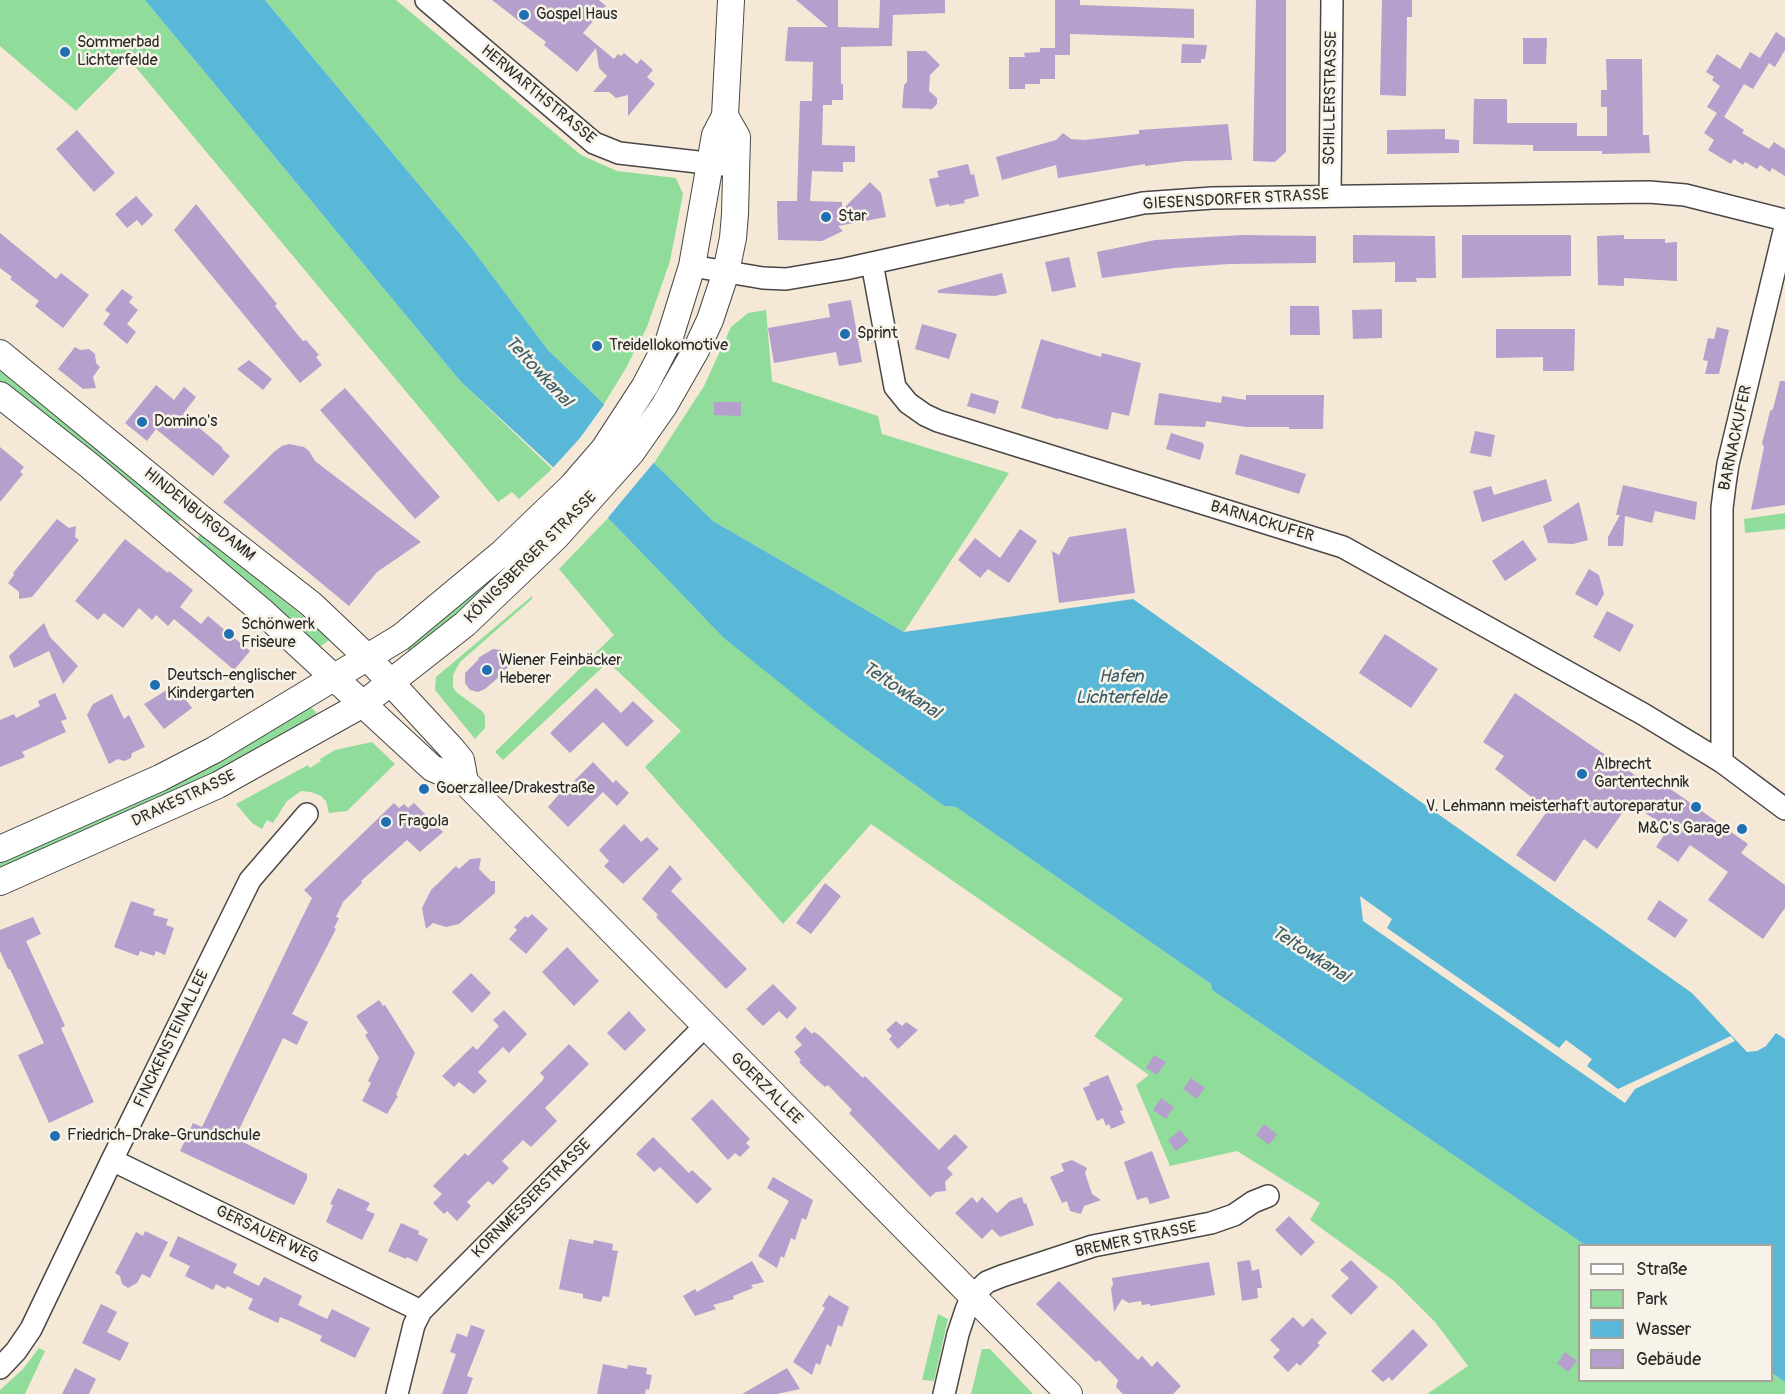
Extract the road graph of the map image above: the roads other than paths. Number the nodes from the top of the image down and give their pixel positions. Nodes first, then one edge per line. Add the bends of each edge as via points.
1 (426, 0) edge
2 (731, 0) edge
3 (1332, 0) edge
4 (725, 117) junction
5 (710, 164) junction
6 (736, 166) junction
7 (1330, 196) junction
8 (1785, 220) edge
9 (1785, 226) edge
10 (872, 263) junction
11 (692, 266) junction
12 (726, 272) junction
13 (0, 353) edge
14 (0, 395) edge
15 (368, 658) junction
16 (336, 678) junction
17 (391, 683) junction
18 (363, 704) junction
19 (1722, 762) junction
20 (465, 782) junction
21 (1785, 809) edge
22 (307, 814) dead end
23 (0, 849) edge
24 (0, 882) edge
25 (705, 1026) junction
26 (112, 1160) junction
27 (1268, 1196) dead end
28 (972, 1296) junction
29 (421, 1311) junction
30 (0, 1368) edge
31 (397, 1394) edge
32 (944, 1394) edge
33 (1069, 1394) edge

1 - 5 street, HERWARTHSTRASSE via 594,143 619,153
2 - 4 main road, KÖNIGSBERGER STRASSE
3 - 7 street, SCHILLERSTRASSE
4 - 5 main road, KÖNIGSBERGER STRASSE via 715,135
4 - 6 main road, KÖNIGSBERGER STRASSE via 737,138
5 - 6 street, HERWARTHSTRASSE
5 - 11 main road, KÖNIGSBERGER STRASSE
6 - 12 main road, KÖNIGSBERGER STRASSE via 733,238
7 - 8 street, GIESENSDORFER STRASSE via 1649,192 1685,195
7 - 10 street, GIESENSDORFER STRASSE via 1143,203
9 - 19 street, BARNACKUFER via 1728,464 1724,496
10 - 12 street, GIESENSDORFER STRASSE via 786,279
10 - 19 street, BARNACKUFER via 895,387 925,416 1343,547
11 - 12 street, GIESENSDORFER STRASSE
11 - 15 main road, KÖNIGSBERGER STRASSE via 669,340 604,449 572,486 494,560 400,637
12 - 17 main road, KÖNIGSBERGER STRASSE via 696,350 631,453 556,537 465,624
13 - 15 main road, HINDENBURGDAMM via 310,604
14 - 16 main road, HINDENBURGDAMM via 90,466
15 - 16 main road, KÖNIGSBERGER STRASSE
15 - 17 main road, HINDENBURGDAMM
16 - 18 main road, HINDENBURGDAMM
16 - 23 main road, DRAKESTRASSE via 160,778
17 - 18 main road, KÖNIGSBERGER STRASSE
17 - 20 main road, GOERZALLEE via 461,760
18 - 20 main road, GOERZALLEE via 432,768
18 - 24 main road, DRAKESTRASSE via 218,785
19 - 21 street, BARNACKUFER
20 - 25 main road, GOERZALLEE
22 - 26 street, FINCKENSTEINALLEE via 250,880
25 - 28 main road, GOERZALLEE
25 - 29 street, KORNMESSERSTRASSE
26 - 29 street, GERSAUER WEG
26 - 30 street, FINCKENSTEINALLEE via 31,1329
27 - 28 street, BREMER STRASSE via 1211,1223 1093,1246 1002,1276 987,1282
28 - 32 street
28 - 33 main road, GOERZALLEE
29 - 31 street, KORNMESSERSTRASSE via 414,1324

